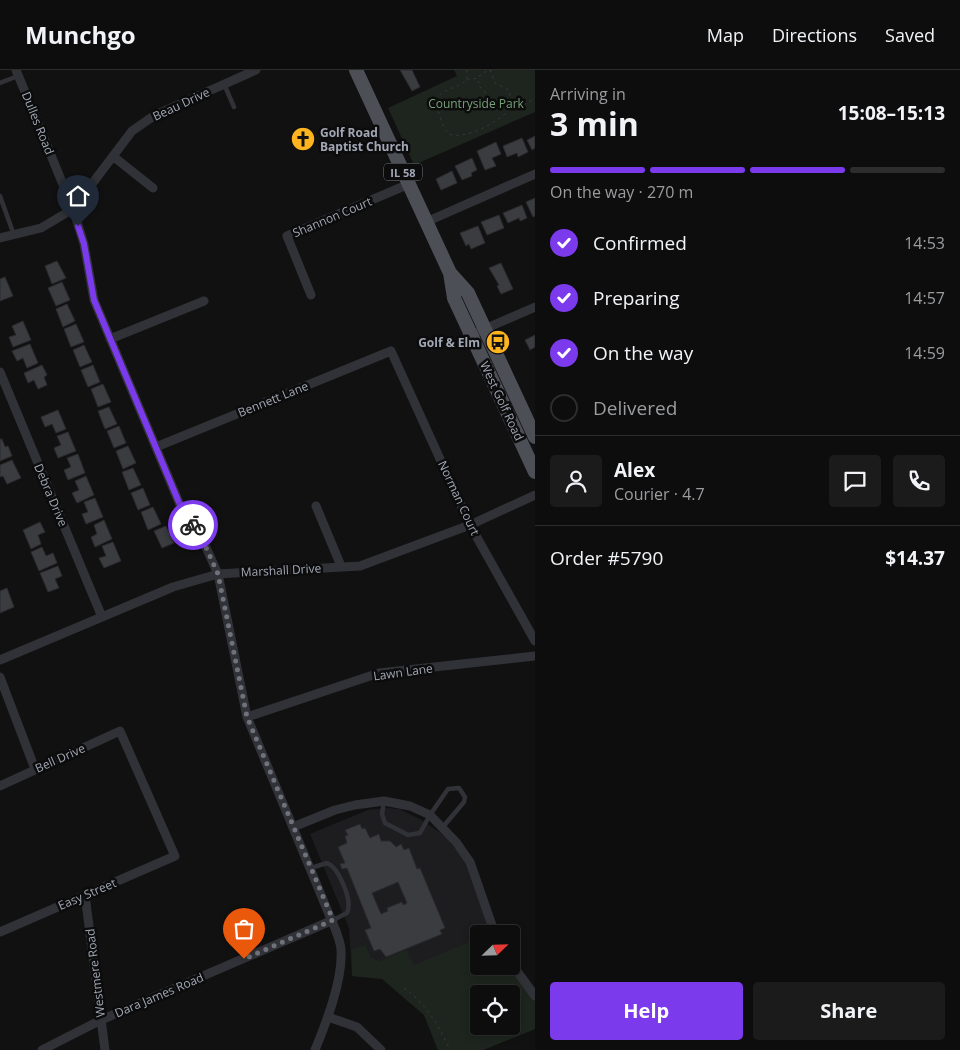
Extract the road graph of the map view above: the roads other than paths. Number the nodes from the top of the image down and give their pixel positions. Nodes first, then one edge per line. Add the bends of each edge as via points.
1 (256, 70) edge
2 (356, 70) edge
3 (17, 73) edge
4 (0, 83) edge
5 (224, 84) junction
6 (234, 107) dead end
7 (114, 157) junction
8 (535, 174) edge
9 (409, 184) junction
10 (153, 188) dead end
11 (0, 196) edge
12 (73, 209) junction
13 (426, 222) junction
14 (14, 234) junction
15 (0, 238) edge
16 (450, 273) junction
17 (311, 295) dead end
18 (204, 301) dead end
19 (535, 307) edge
20 (485, 329) junction
21 (471, 335) junction
22 (110, 339) junction
23 (391, 351) joint
24 (0, 372) edge
25 (535, 437) edge
26 (156, 447) junction
27 (535, 472) edge
28 (535, 494) edge
29 (316, 506) dead end
30 (470, 524) junction
31 (341, 566) junction
32 (218, 574) junction
33 (102, 617) junction
34 (535, 641) edge
35 (535, 656) edge
36 (0, 660) edge
37 (0, 677) edge
38 (247, 717) junction
39 (35, 769) junction
40 (0, 786) edge
41 (384, 801) junction
42 (430, 815) junction
43 (293, 827) junction
44 (442, 828) junction
45 (175, 856) joint
46 (311, 868) junction
47 (86, 895) junction
48 (333, 920) junction
49 (492, 925) edge
50 (0, 932) edge
51 (520, 975) edge
52 (535, 996) edge
53 (328, 1017) junction
54 (100, 1020) junction
55 (42, 1050) edge
56 (105, 1050) edge
57 (314, 1050) edge
58 (380, 1050) edge

1 - 5 street, Beau Drive
2 - 9 main road, West Golf Road / IL 58
3 - 4 lane
3 - 12 street, Dulles Road
5 - 6 lane
5 - 7 street, Beau Drive via 155,115 132,131
7 - 10 street
7 - 12 street, Beau Drive
8 - 13 street
9 - 13 main road, West Golf Road / IL 58
9 - 17 street, Shannon Court via 287,236
11 - 14 lane
12 - 14 street, Beau Drive via 41,228
12 - 22 street, Dulles Road via 84,244 94,300
13 - 16 main road, West Golf Road / IL 58
14 - 15 street, Beau Drive
16 - 20 main road, West Golf Road / IL 58 via 468,293
16 - 21 main road, West Golf Road / IL 58 via 454,298
18 - 22 street
19 - 20 street
20 - 21 street
20 - 25 main road, West Golf Road / IL 58
21 - 27 main road, West Golf Road / IL 58
22 - 26 street, Dulles Road
23 - 26 street, Bennett Lane
23 - 30 street, Norman Court
24 - 33 street, Debra Drive
26 - 32 street, Dulles Road via 183,512 200,534
28 - 30 street, Marshall Drive
29 - 31 street
30 - 31 street, Marshall Drive via 360,566
30 - 34 street, Norman Court
31 - 32 street, Marshall Drive
32 - 33 street, Marshall Drive via 173,587
32 - 38 street, Dulles Road
33 - 36 street, Marshall Drive
35 - 38 street, Lawn Lane via 378,673
37 - 39 street
38 - 43 street, Dulles Road
39 - 40 street, Bell Drive
39 - 45 street, Bell Drive via 120,731
41 - 42 street via 410,806
41 - 42 lane via 382,814 385,823 408,835 420,833
41 - 43 street via 335,810
42 - 44 street
42 - 44 lane via 448,789 459,788 463,792 464,802
43 - 46 street, Dulles Road
44 - 49 street via 470,862
45 - 47 street, Easy Street
46 - 48 street, Dulles Road
46 - 48 lane via 327,863 336,869 350,902 347,913
47 - 50 street, Easy Street
47 - 54 street, Westmere Road
48 - 53 street, Dulles Road via 341,950
48 - 54 street, Dara James Road
51 - 52 street
53 - 57 street, Dulles Road
53 - 58 street via 357,1027
54 - 55 street, Dara James Road
54 - 56 street, Westmere Road

